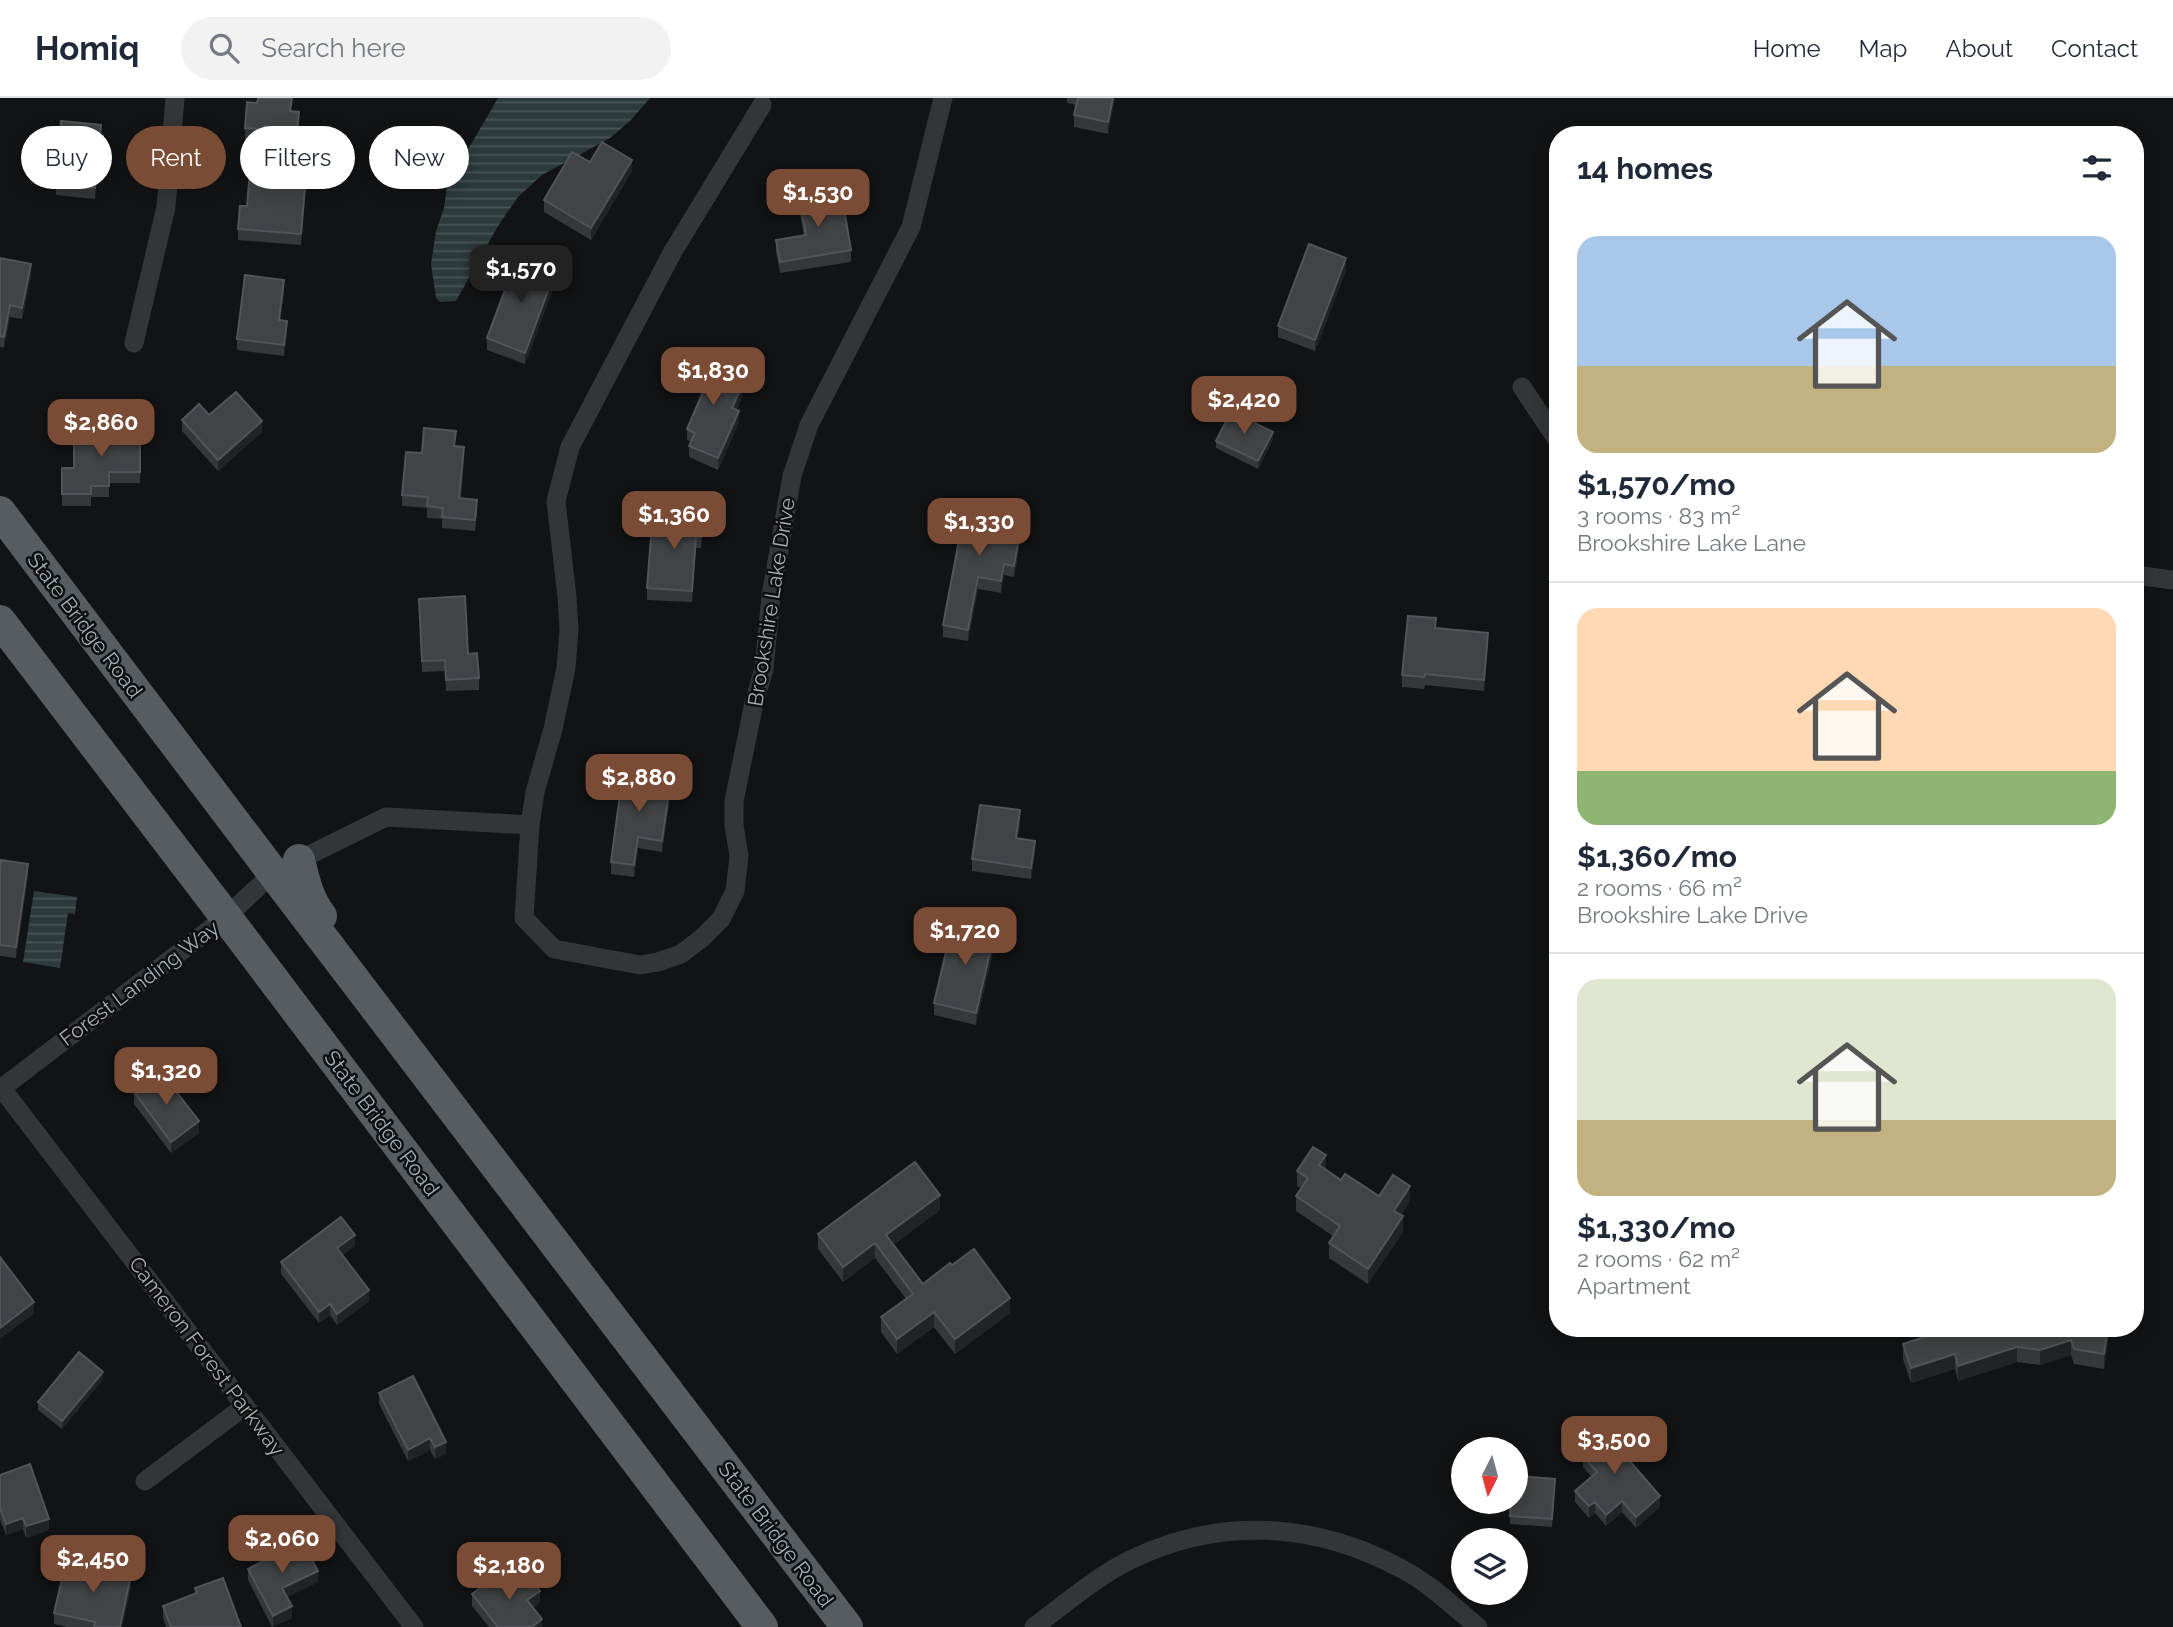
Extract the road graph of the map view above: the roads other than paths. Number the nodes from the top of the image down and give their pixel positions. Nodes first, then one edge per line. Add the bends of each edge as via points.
1 (175, 98) edge
2 (943, 98) edge
3 (762, 105) dead end
4 (135, 343) dead end
5 (1522, 387) dead end
6 (1549, 428) edge
7 (0, 512) edge
8 (2144, 576) edge
9 (2173, 580) edge
10 (0, 621) edge
11 (530, 825) junction
12 (286, 867) junction
13 (226, 917) junction
14 (1, 1087) edge
15 (245, 1406) junction
16 (145, 1481) dead end
17 (414, 1627) edge
18 (762, 1627) edge
19 (847, 1627) edge
20 (1034, 1627) edge
21 (1478, 1627) edge

1 - 4 street via 166,208
2 - 11 street, Brookshire Lake Drive via 911,227 808,425 792,476 771,596 764,669 734,802 739,856 736,889 721,919 681,954 649,964 554,949 524,918
3 - 11 street, Brookshire Lake Drive via 671,253 570,447 556,501 569,630 566,668
5 - 6 street
7 - 12 highway, State Bridge Road
8 - 9 street
10 - 13 highway, State Bridge Road
11 - 12 street via 386,817
12 - 13 street, Forest Landing Way
12 - 19 highway, State Bridge Road via 399,1040
13 - 14 street, Forest Landing Way
13 - 18 highway, State Bridge Road
14 - 15 street, Cameron Forest Parkway
15 - 16 street
15 - 17 street, Cameron Forest Parkway
20 - 21 street via 1129,1560 1212,1533 1256,1529 1299,1532 1351,1545 1404,1569

